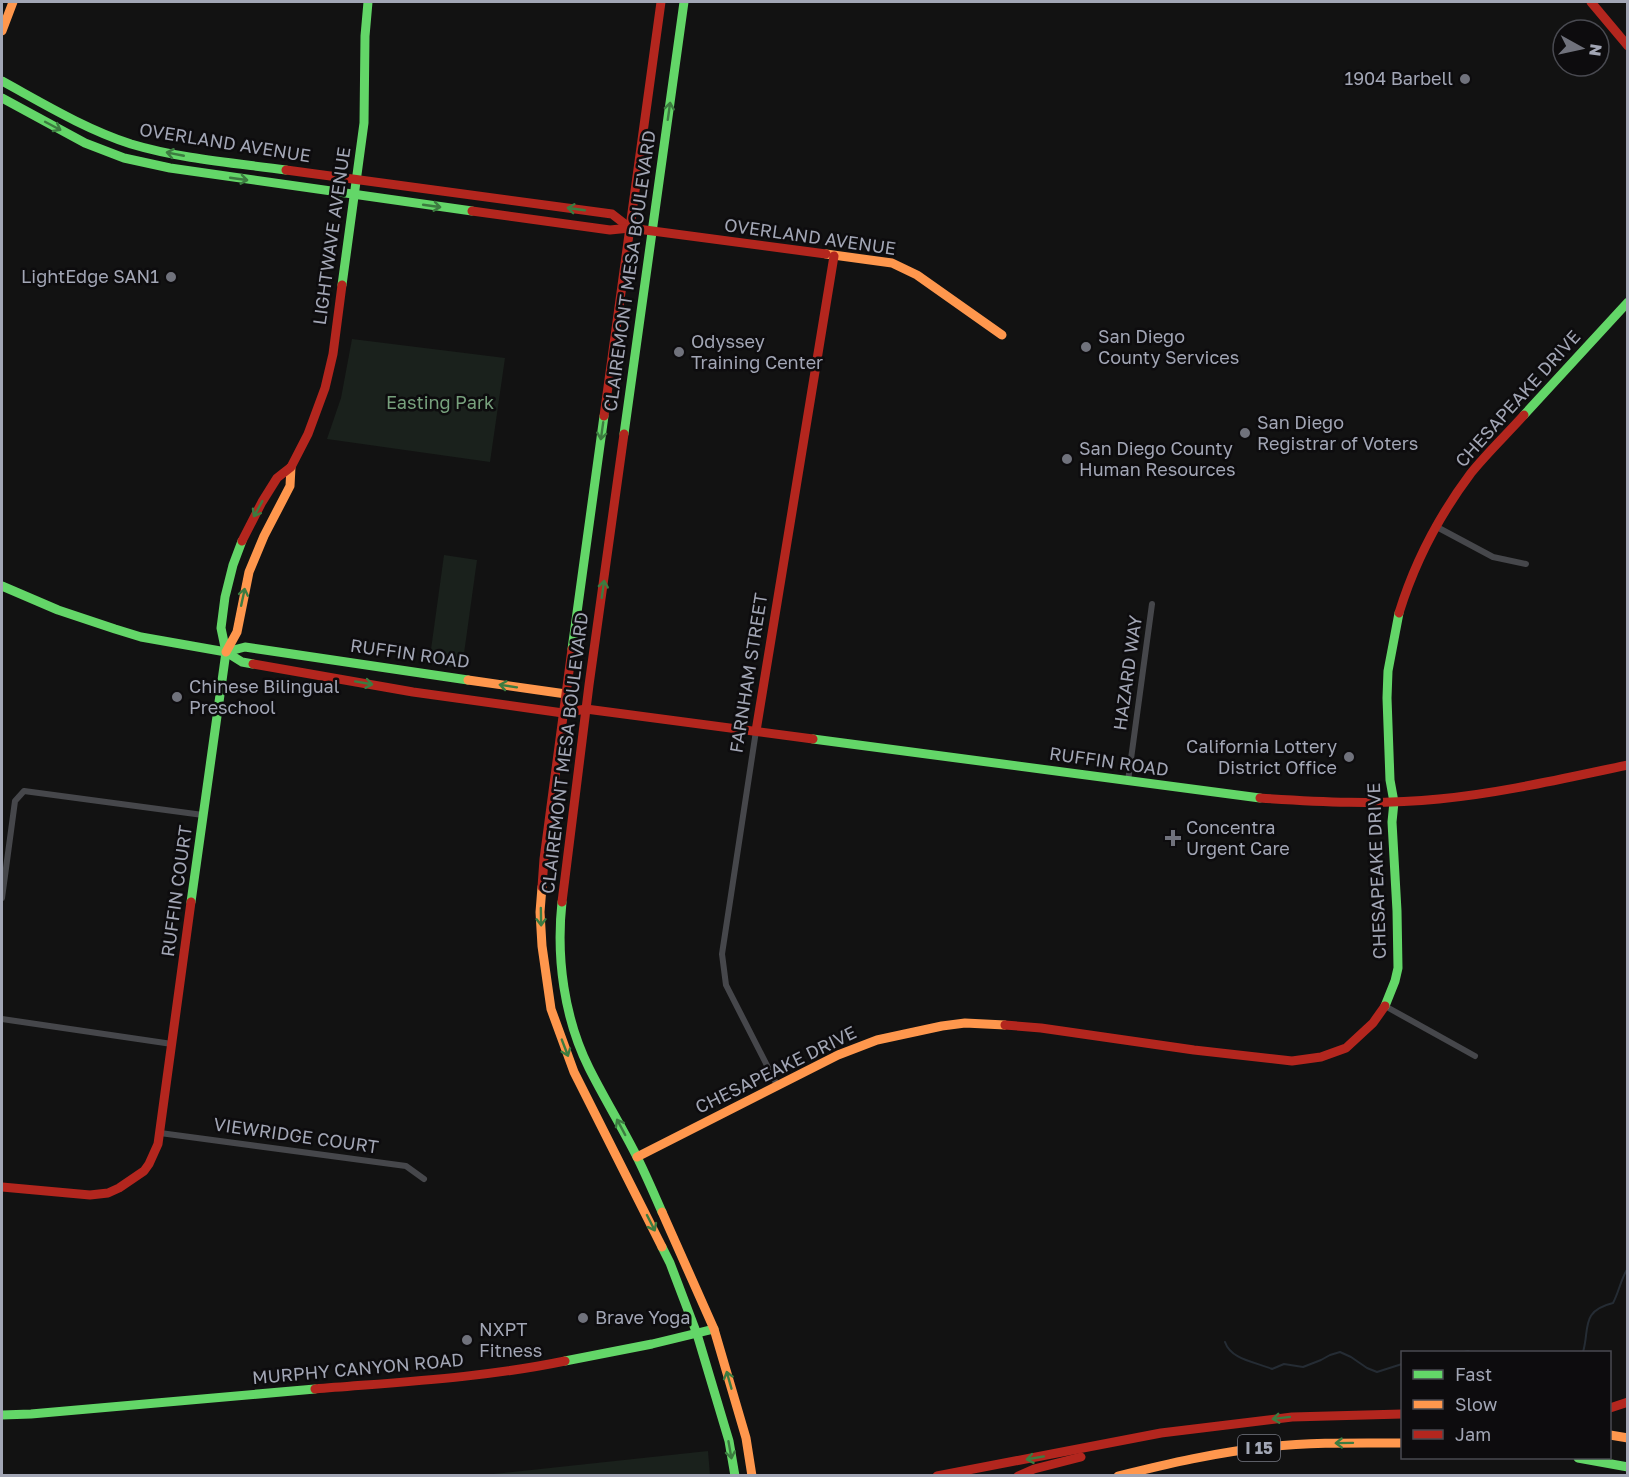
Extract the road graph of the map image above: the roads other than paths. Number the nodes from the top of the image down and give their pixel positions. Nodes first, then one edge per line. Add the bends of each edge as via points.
1 (13, 2) edge
2 (368, 2) edge
3 (661, 2) edge
4 (684, 2) edge
5 (1591, 2) edge
6 (2, 31) edge
7 (1628, 46) edge
8 (2, 81) edge
9 (2, 98) edge
10 (356, 180) junction
11 (354, 195) junction
12 (630, 228) junction
13 (651, 231) junction
14 (834, 256) junction
15 (1628, 302) edge
16 (1002, 336) dead end
17 (291, 467) junction
18 (1436, 526) junction
19 (1526, 564) dead end
20 (2, 586) edge
21 (1152, 604) dead end
22 (226, 652) junction
23 (566, 694) junction
24 (586, 709) junction
25 (563, 713) junction
26 (756, 731) junction
27 (1628, 765) edge
28 (1128, 781) junction
29 (1394, 802) junction
30 (204, 815) junction
31 (2, 898) edge
32 (1385, 1006) junction
33 (2, 1019) edge
34 (172, 1044) junction
35 (1474, 1056) dead end
36 (777, 1085) junction
37 (160, 1133) junction
38 (637, 1157) junction
39 (424, 1179) dead end
40 (2, 1187) edge
41 (714, 1329) junction
42 (697, 1334) junction
43 (1628, 1402) edge
44 (1611, 1408) edge
45 (1401, 1414) edge
46 (2, 1415) edge
47 (1195, 1429) junction
48 (1611, 1435) edge
49 (1628, 1438) edge
50 (1401, 1443) edge
51 (1584, 1459) edge
52 (1628, 1467) edge
53 (735, 1476) edge
54 (752, 1476) edge
55 (937, 1476) edge
56 (1018, 1476) edge
57 (1118, 1476) edge

1 - 6 main road
2 - 10 main road, LIGHTWAVE AVENUE via 364,123
3 - 12 main road, CLAIREMONT MESA BOULEVARD
13 -> 4 main road, CLAIREMONT MESA BOULEVARD
5 - 7 main road
10 -> 8 main road, OVERLAND AVENUE via 183,155 129,143 89,128
9 -> 11 main road, OVERLAND AVENUE via 85,143 124,158
10 - 11 main road, LIGHTWAVE AVENUE
12 -> 10 main road, OVERLAND AVENUE via 612,214
11 -> 12 main road, OVERLAND AVENUE via 610,230
11 - 17 main road, LIGHTWAVE AVENUE via 333,354 308,434
12 - 13 main road, OVERLAND AVENUE
12 -> 23 main road, CLAIREMONT MESA BOULEVARD
13 - 14 main road, OVERLAND AVENUE
24 -> 13 main road, CLAIREMONT MESA BOULEVARD
14 - 16 main road, OVERLAND AVENUE via 904,268
14 - 26 main road, FARNHAM STREET
15 - 18 main road, CHESAPEAKE DRIVE via 1472,472
22 -> 17 main road, LIGHTWAVE AVENUE via 237,632 249,572 290,486
17 -> 22 main road, LIGHTWAVE AVENUE via 277,478 262,502 233,565 221,628
18 - 19 street via 1493,557
18 - 29 main road, CHESAPEAKE DRIVE via 1408,584 1388,671
20 - 22 main road, RUFFIN ROAD via 58,610 141,637
21 - 28 street, HAZARD WAY
23 -> 22 main road, RUFFIN ROAD via 244,647
22 -> 25 main road, RUFFIN ROAD via 242,662
22 - 30 main road, RUFFIN COURT
23 - 24 main road, RUFFIN ROAD
23 - 25 main road, CLAIREMONT MESA BOULEVARD
24 - 25 main road, RUFFIN ROAD
24 - 26 main road, RUFFIN ROAD
38 -> 24 main road, CLAIREMONT MESA BOULEVARD via 588,1066 568,1008 561,965 561,913
25 -> 42 main road, CLAIREMONT MESA BOULEVARD via 540,912 551,1009 574,1072 664,1248
26 - 28 main road, RUFFIN ROAD
26 - 36 street, FARNHAM STREET via 722,954 726,985
27 - 29 main road, RUFFIN ROAD via 1514,788
28 - 29 main road, RUFFIN ROAD via 1251,797
29 - 32 main road, CHESAPEAKE DRIVE via 1398,957 1395,981
30 - 31 street via 24,791 15,801
30 - 34 main road, RUFFIN COURT
32 - 35 street
32 - 36 main road, CHESAPEAKE DRIVE via 1346,1048 1292,1061 1041,1028 965,1023 877,1040
33 - 34 street
34 - 37 main road, RUFFIN COURT
36 - 38 main road, CHESAPEAKE DRIVE
37 - 39 street, VIEWRIDGE COURT via 406,1166
37 - 40 main road, RUFFIN COURT via 144,1171 108,1193 90,1195
38 - 41 main road, CLAIREMONT MESA BOULEVARD
41 - 42 main road, MURPHY CANYON ROAD
54 -> 41 main road, CLAIREMONT MESA BOULEVARD via 746,1438
42 - 46 main road, MURPHY CANYON ROAD via 488,1374
42 -> 53 main road, CLAIREMONT MESA BOULEVARD via 729,1441
43 - 44 main road
45 -> 47 main road via 1292,1417
47 -> 55 main road
47 - 56 main road
48 - 49 main road
50 -> 57 main road, I 15 via 1322,1443 1252,1449 1184,1459
51 - 52 main road

